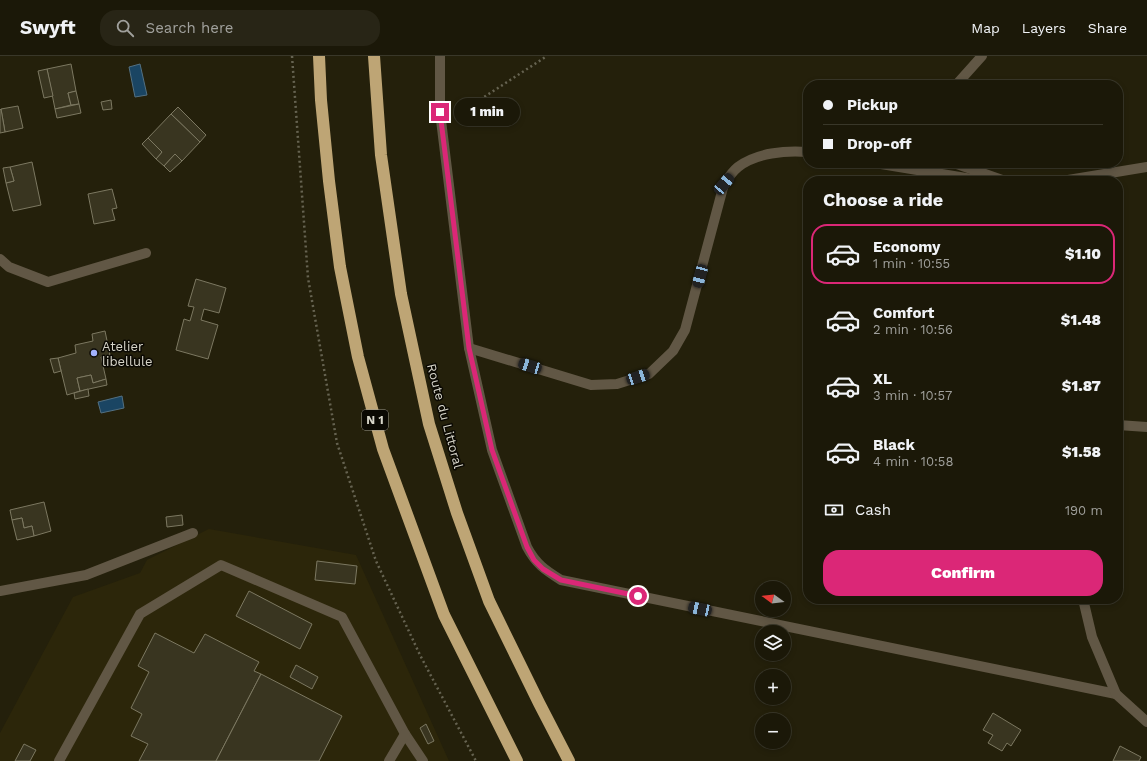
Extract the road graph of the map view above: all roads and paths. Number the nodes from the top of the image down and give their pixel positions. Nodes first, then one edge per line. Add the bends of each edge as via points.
1 (292, 56) edge
2 (319, 56) edge
3 (374, 56) edge
4 (440, 56) edge
5 (547, 56) edge
6 (982, 56) edge
7 (960, 80) edge
8 (442, 125) junction
9 (803, 152) edge
10 (1147, 167) edge
11 (905, 168) edge
12 (968, 168) edge
13 (954, 176) edge
14 (991, 176) edge
15 (1092, 176) edge
16 (146, 253) dead end
17 (0, 259) edge
18 (469, 348) junction
19 (1123, 425) edge
20 (1147, 426) edge
21 (193, 533) dead end
22 (0, 591) edge
23 (1084, 604) edge
24 (1116, 694) junction
25 (1147, 722) edge
26 (405, 734) junction
27 (59, 761) edge
28 (390, 761) edge
29 (423, 761) edge
30 (476, 761) edge
31 (517, 761) edge
32 (569, 761) edge

1 - 30 path via 308,278 337,443 376,561 420,655
2 - 31 highway, N 1 via 329,181 340,267 358,358 383,449 444,615
3 - 32 highway, Route du Littoral via 381,155 394,248 401,294 429,424 457,512 490,601
4 - 8 street
5 - 8 path
6 - 7 street
8 - 18 street
9 - 18 street via 766,154 751,159 737,168 724,184 685,330 673,351 649,374 616,384 591,385
10 - 15 street
11 - 13 street
12 - 14 street
16 - 17 street via 48,282 9,267
18 - 24 street via 492,450 527,547 543,569 561,580
19 - 20 street
21 - 22 street via 86,575
23 - 24 street via 1092,637
24 - 25 street
26 - 27 street via 342,617 221,565 140,614
26 - 28 street
26 - 29 street

